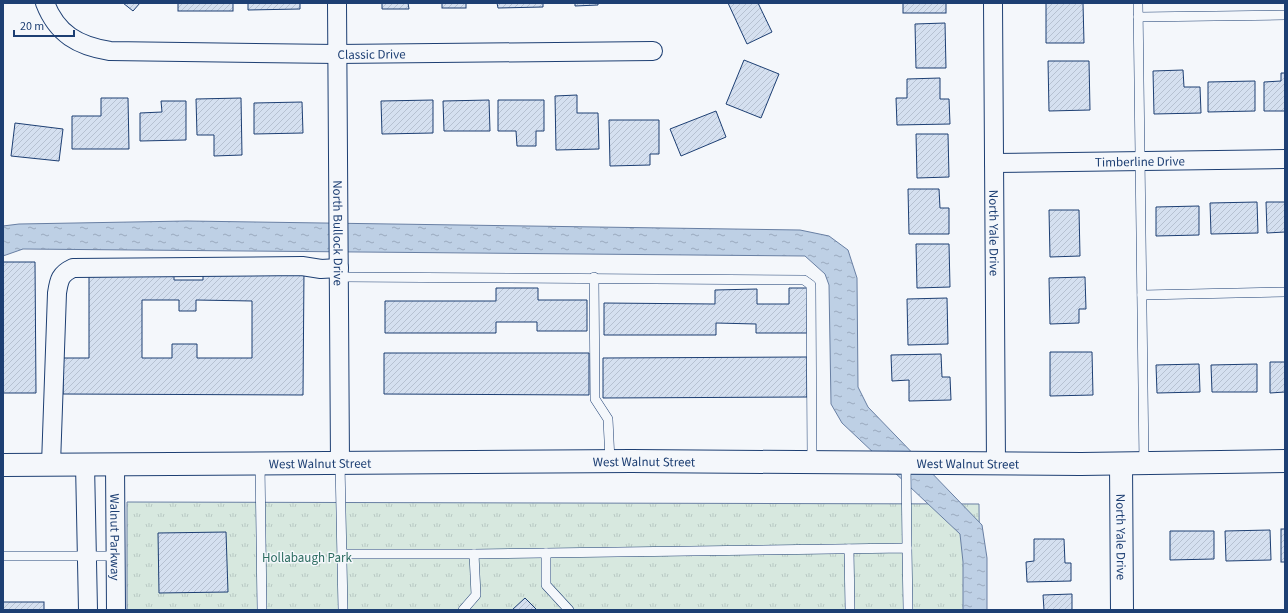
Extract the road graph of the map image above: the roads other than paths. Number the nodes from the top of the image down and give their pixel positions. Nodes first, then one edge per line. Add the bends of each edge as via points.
1 (45, 3) edge
2 (337, 3) edge
3 (993, 3) edge
4 (1138, 3) edge
5 (1285, 15) edge
6 (1138, 17) junction
7 (653, 51) dead end
8 (337, 54) junction
9 (1285, 159) edge
10 (1140, 161) junction
11 (994, 163) junction
12 (339, 268) junction
13 (594, 277) junction
14 (1285, 292) edge
15 (1142, 295) junction
16 (610, 461) junction
17 (1285, 461) edge
18 (812, 462) junction
19 (260, 463) junction
20 (340, 463) junction
21 (1144, 463) junction
22 (51, 464) junction
23 (85, 464) junction
24 (115, 464) junction
25 (906, 464) junction
26 (996, 464) junction
27 (1120, 464) junction
28 (3, 465) edge
29 (907, 548) junction
30 (849, 549) junction
31 (546, 553) junction
32 (342, 554) junction
33 (474, 554) junction
34 (3, 556) edge
35 (87, 556) junction
36 (116, 556) junction
37 (88, 610) edge
38 (116, 610) edge
39 (262, 610) edge
40 (343, 610) edge
41 (463, 610) edge
42 (569, 610) edge
43 (850, 610) edge
44 (908, 610) edge
45 (1122, 610) edge

1 - 8 street, Classic Drive via 51,20 65,33 89,48 110,51
2 - 8 street, North Bullock Drive
3 - 11 street, North Yale Drive
4 - 6 lane
5 - 6 lane
6 - 10 lane
7 - 8 street, Classic Drive
8 - 12 street, North Bullock Drive
9 - 10 street, Timberline Drive
10 - 11 street, Timberline Drive
10 - 15 lane
11 - 26 street, North Yale Drive
12 - 13 lane
12 - 20 street, North Bullock Drive
12 - 22 street via 73,268 64,272 59,279 57,293
13 - 16 lane via 595,399 608,419
13 - 18 lane via 793,278 804,280 811,285
14 - 15 lane
15 - 21 lane
16 - 18 main road, West Walnut Street
16 - 20 main road, West Walnut Street
17 - 21 main road, West Walnut Street
18 - 25 main road, West Walnut Street
19 - 20 main road, West Walnut Street
19 - 24 main road, West Walnut Street
19 - 39 lane
20 - 32 lane
21 - 27 main road, West Walnut Street
22 - 23 main road, West Walnut Street
22 - 28 main road, West Walnut Street
23 - 24 main road, West Walnut Street
23 - 35 street
24 - 36 street, Walnut Parkway
25 - 26 main road, West Walnut Street
25 - 29 lane
26 - 27 main road, West Walnut Street
27 - 45 main road, North Yale Drive
29 - 30 lane
29 - 44 lane
30 - 31 lane
30 - 43 lane
31 - 33 lane
31 - 42 lane via 546,585
32 - 33 lane
32 - 40 lane
33 - 41 lane via 476,595
34 - 35 lane
35 - 36 lane
35 - 37 street
36 - 38 street, Walnut Parkway

